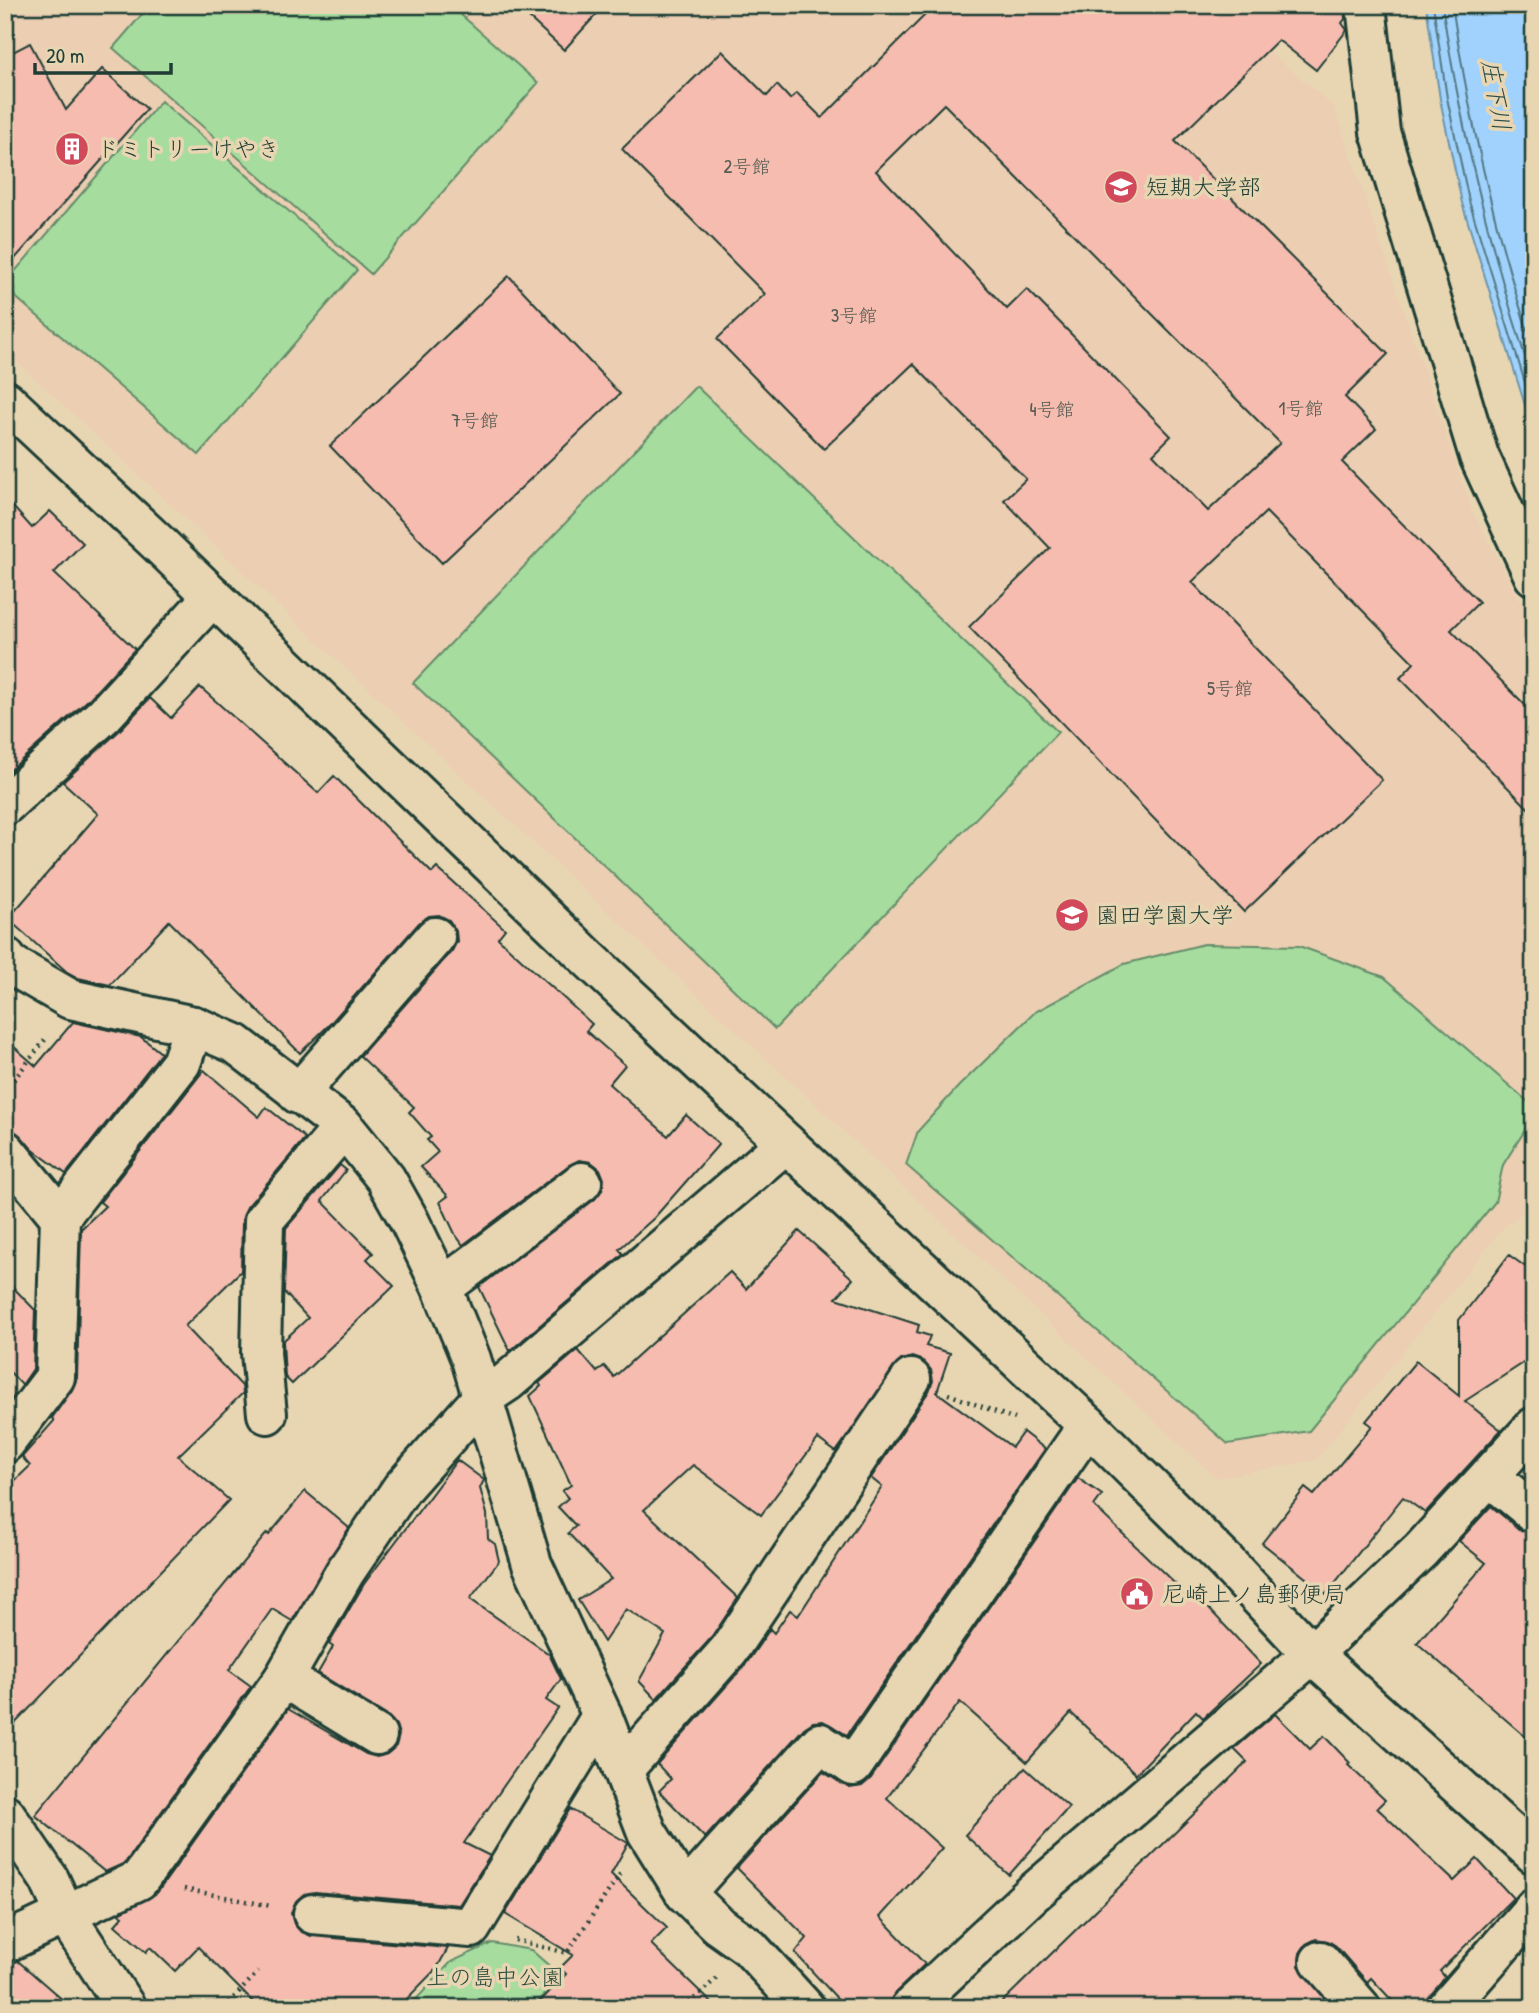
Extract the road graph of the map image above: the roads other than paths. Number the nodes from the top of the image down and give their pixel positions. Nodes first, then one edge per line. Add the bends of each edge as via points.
1 (1366, 5) edge
2 (5, 400) edge
3 (1534, 576) edge
4 (213, 596) junction
5 (5, 805) edge
6 (435, 937) dead end
7 (5, 957) edge
8 (194, 1026) junction
9 (298, 1094) junction
10 (344, 1127) junction
11 (786, 1143) junction
12 (5, 1150) edge
13 (582, 1182) dead end
14 (60, 1217) junction
15 (442, 1288) junction
16 (911, 1380) road end
17 (480, 1400) junction
18 (267, 1414) dead end
19 (1088, 1425) junction
20 (1534, 1427) edge
21 (5, 1443) edge
22 (1489, 1476) junction
23 (1534, 1513) edge
24 (1312, 1654) junction
25 (284, 1678) junction
26 (602, 1714) junction
27 (377, 1735) dead end
28 (623, 1770) junction
29 (5, 1814) edge
30 (1534, 1854) edge
31 (685, 1893) junction
32 (1534, 1908) edge
33 (313, 1914) road end
34 (66, 1916) junction
35 (5, 1943) edge
36 (1320, 1961) dead end
37 (126, 2008) edge
38 (804, 2008) edge
39 (911, 2008) edge
40 (1361, 2008) edge
41 (1447, 2008) edge

1 - 3 street via 1380,132 1479,456
2 - 4 street
4 - 5 street via 104,715
4 - 11 street
6 - 9 street
7 - 8 street via 70,999
8 - 9 street via 236,1044
8 - 14 street via 181,1063
9 - 10 street
10 - 15 street via 386,1179
10 - 18 street via 264,1220 261,1353
11 - 17 street via 507,1382
11 - 19 street
12 - 14 street
13 - 15 street
14 - 21 street via 55,1377
15 - 17 street via 471,1359
16 - 28 street via 729,1650
17 - 25 street via 402,1488 345,1572
17 - 26 street via 531,1564
19 - 24 street
19 - 31 street via 853,1766 820,1743
20 - 22 street
22 - 23 street
22 - 24 street
24 - 30 street
24 - 39 street via 1032,1895
25 - 27 street
25 - 34 street via 139,1880
26 - 28 street
26 - 33 street via 471,1928
28 - 31 street via 647,1832
29 - 34 street via 49,1879
31 - 38 street via 749,1947
32 - 41 street
34 - 35 street
34 - 37 street
36 - 40 street

